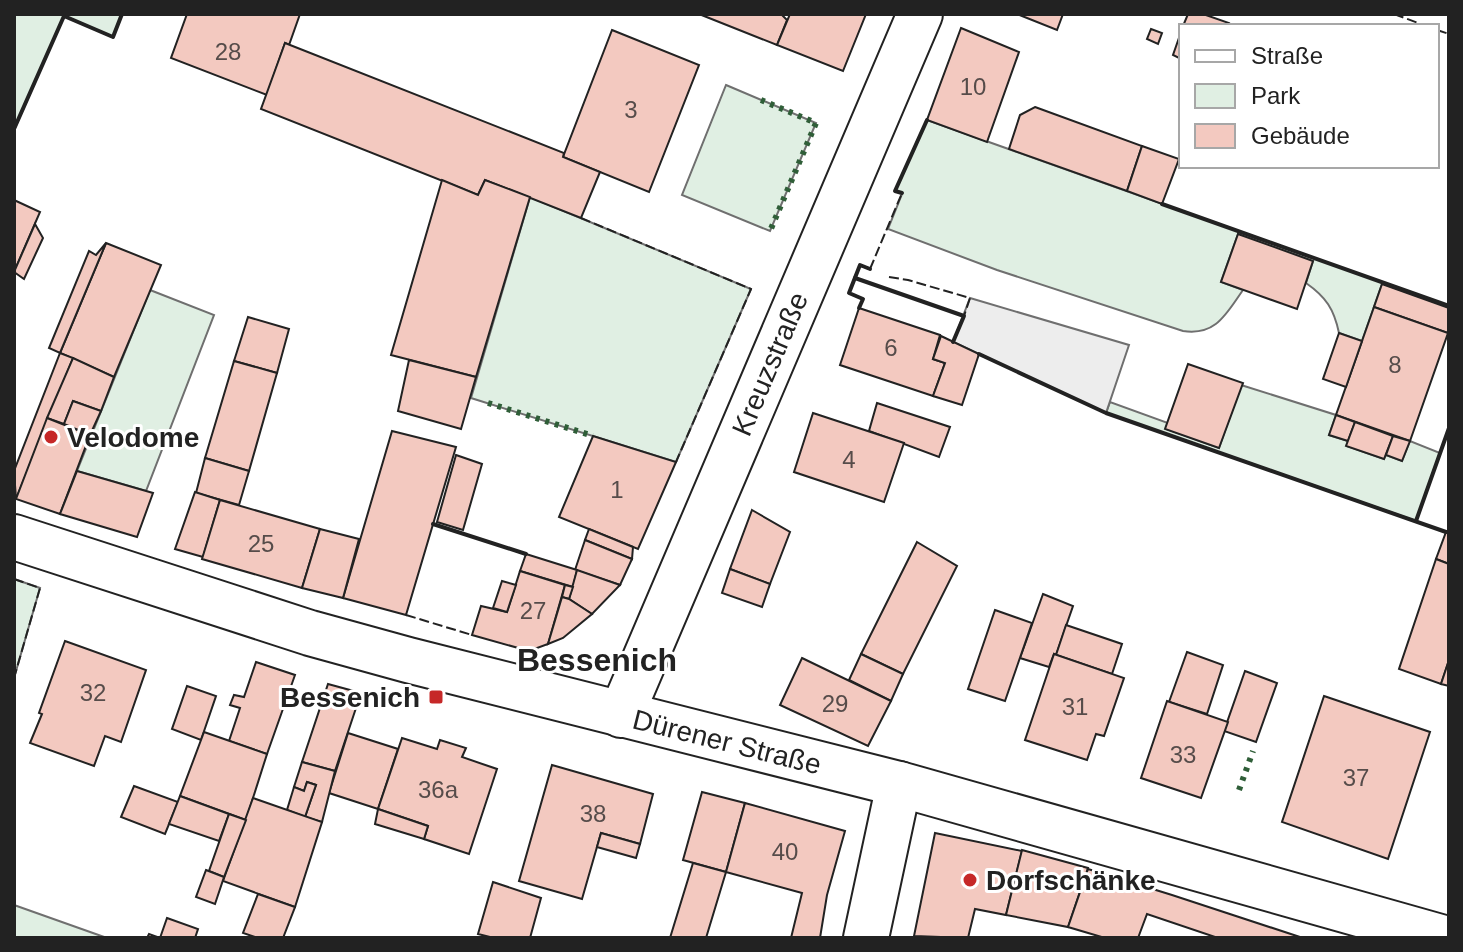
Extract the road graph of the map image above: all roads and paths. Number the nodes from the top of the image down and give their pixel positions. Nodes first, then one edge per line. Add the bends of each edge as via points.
1 (920, 14) edge
2 (14, 537) edge
3 (621, 715) junction
4 (899, 784) junction
5 (866, 938) edge
6 (1444, 938) edge

1 - 3 street, Kreuzstraße
2 - 3 street, Dürener Straße via 310,633
3 - 4 street, Dürener Straße
4 - 5 street
4 - 6 street, Dürener Straße

